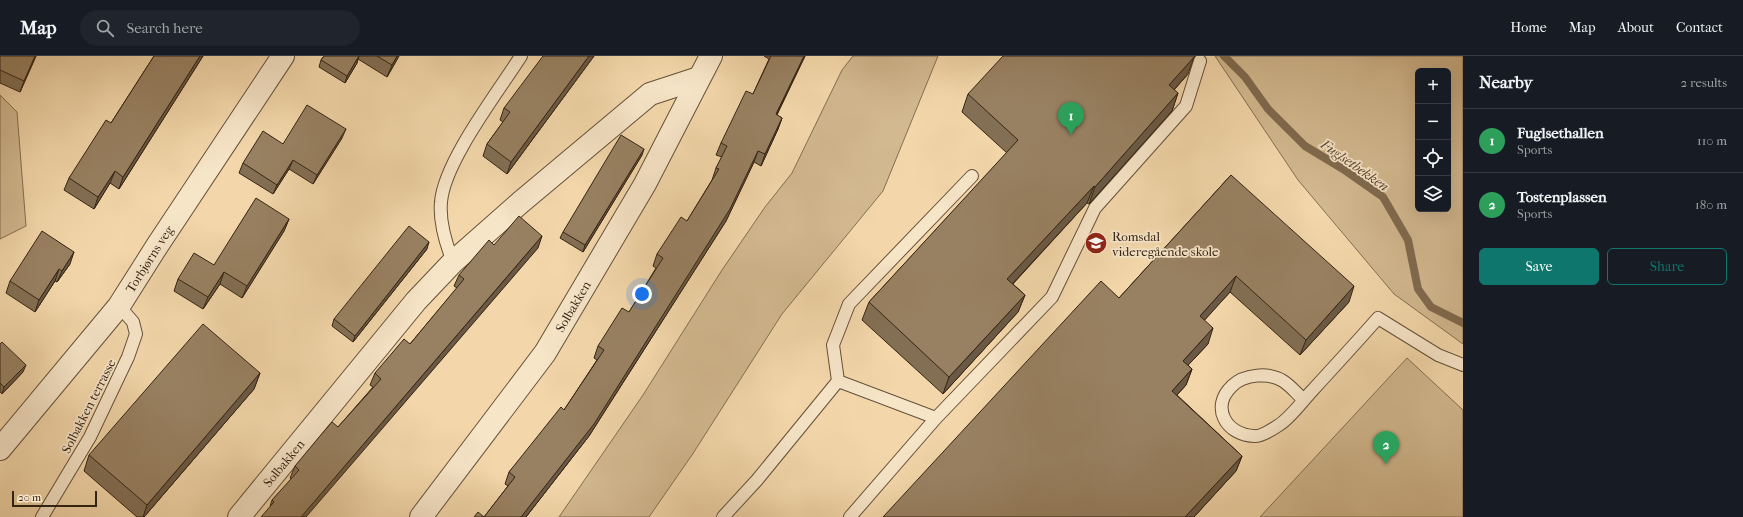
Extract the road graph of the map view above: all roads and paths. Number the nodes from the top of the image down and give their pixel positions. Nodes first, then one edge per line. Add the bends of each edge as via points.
1 (282, 56) edge
2 (521, 56) edge
3 (711, 56) edge
4 (1200, 61) dead end
5 (699, 78) junction
6 (972, 176) dead end
7 (453, 262) junction
8 (119, 306) junction
9 (1463, 365) edge
10 (838, 380) junction
11 (1304, 400) junction
12 (936, 418) junction
13 (0, 449) edge
14 (42, 517) edge
15 (239, 517) edge
16 (422, 517) edge
17 (723, 517) edge
18 (850, 517) edge

1 - 8 street, Torbjørns veg
2 - 7 lane via 460,150 443,187 440,203 443,228
3 - 5 street, Solbakken
4 - 12 lane via 1186,106 1095,208 1052,297
5 - 7 street, Solbakken via 650,94
5 - 16 street, Solbakken via 645,184 545,352
6 - 10 lane via 849,304 833,345
7 - 15 street, Solbakken via 416,301
8 - 13 street, Torbjørns veg
8 - 14 lane, Solbakken terrasse via 134,322 136,334 128,357 90,437
9 - 11 lane via 1438,355 1378,318
10 - 12 lane
10 - 17 lane via 757,480
11 - 11 lane via 1282,381 1264,376 1246,377 1225,394 1221,407 1223,420 1238,433 1255,437 1279,425
12 - 18 lane

